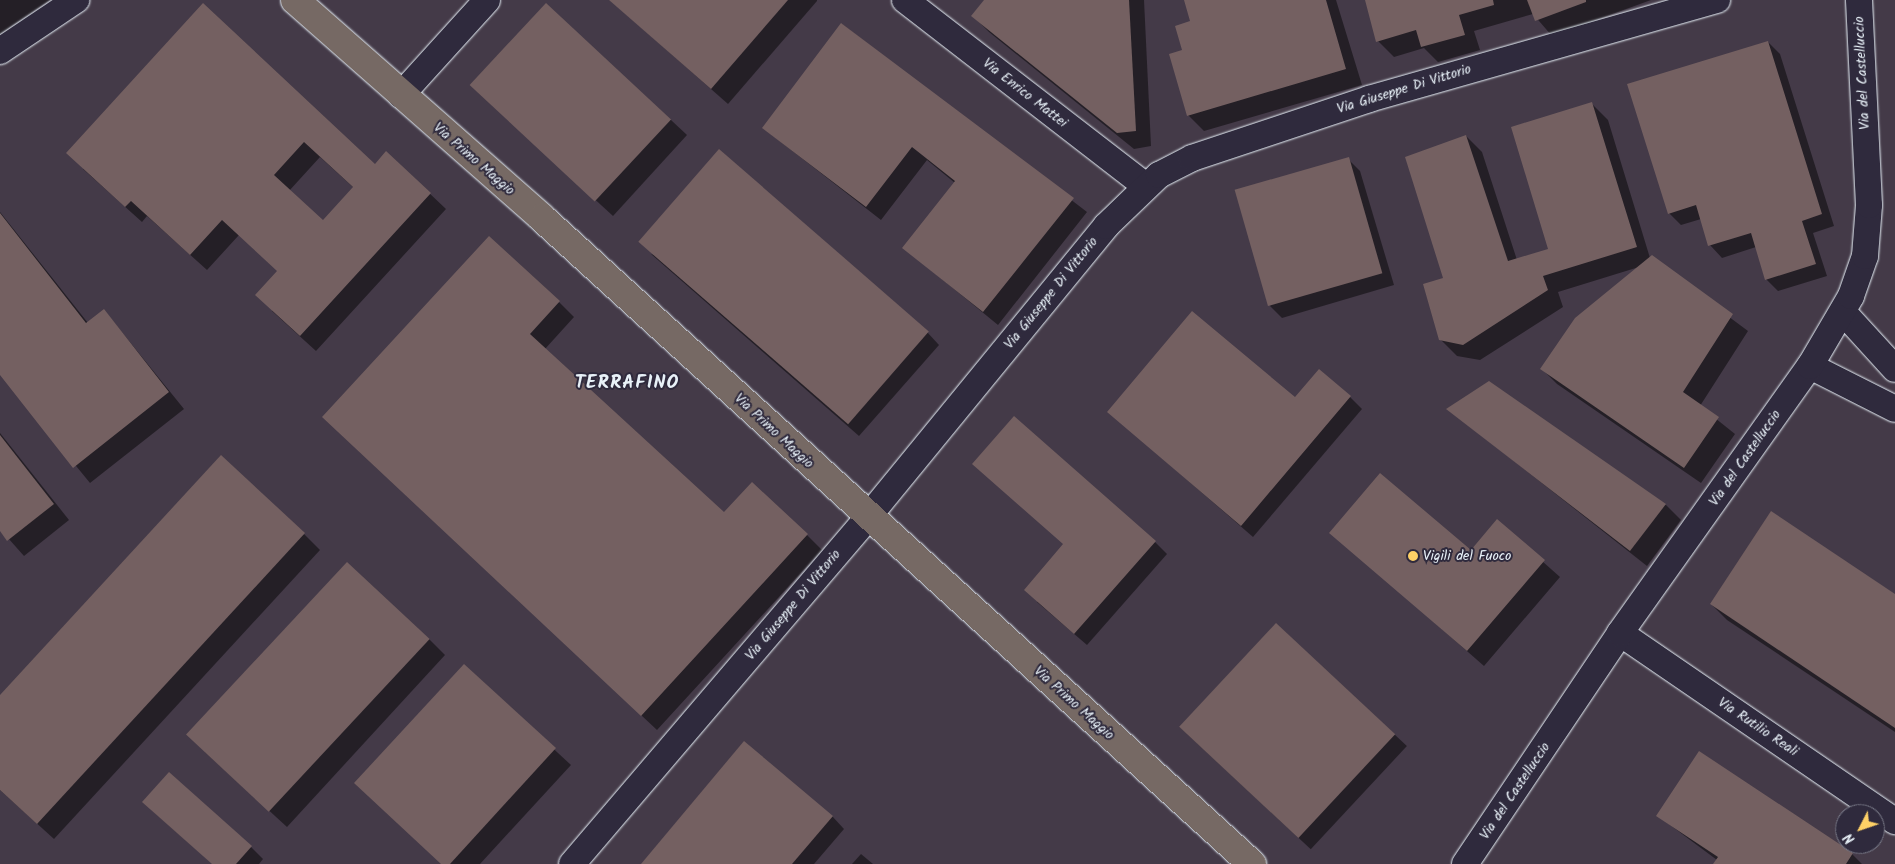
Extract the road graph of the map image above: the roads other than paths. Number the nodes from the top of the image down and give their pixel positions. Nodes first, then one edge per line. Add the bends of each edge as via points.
1 (76, 0) edge
2 (295, 0) edge
3 (487, 0) edge
4 (904, 0) edge
5 (1717, 0) edge
6 (1859, 0) edge
7 (0, 51) edge
8 (401, 94) junction
9 (1146, 186) junction
10 (1843, 312) junction
11 (1810, 366) junction
12 (1895, 369) edge
13 (1895, 408) edge
14 (868, 517) junction
15 (1620, 634) junction
16 (1895, 821) edge
17 (572, 864) edge
18 (1252, 864) edge
19 (1465, 864) edge

1 - 7 street
2 - 8 main road, Via Primo Maggio
3 - 8 street
4 - 9 street, Via Enrico Mattei
5 - 9 street, Via Giuseppe Di Vittorio via 1369,99 1192,158
6 - 10 street, Via del Castelluccio via 1868,238 1861,273
8 - 14 main road, Via Primo Maggio
9 - 14 street, Via Giuseppe Di Vittorio via 1106,226
10 - 11 street, Via del Castelluccio
10 - 12 street
11 - 13 street
11 - 15 street, Via del Castelluccio
14 - 17 street, Via Giuseppe Di Vittorio
14 - 18 main road, Via Primo Maggio
15 - 16 street, Via Rutilio Reali
15 - 19 street, Via del Castelluccio

